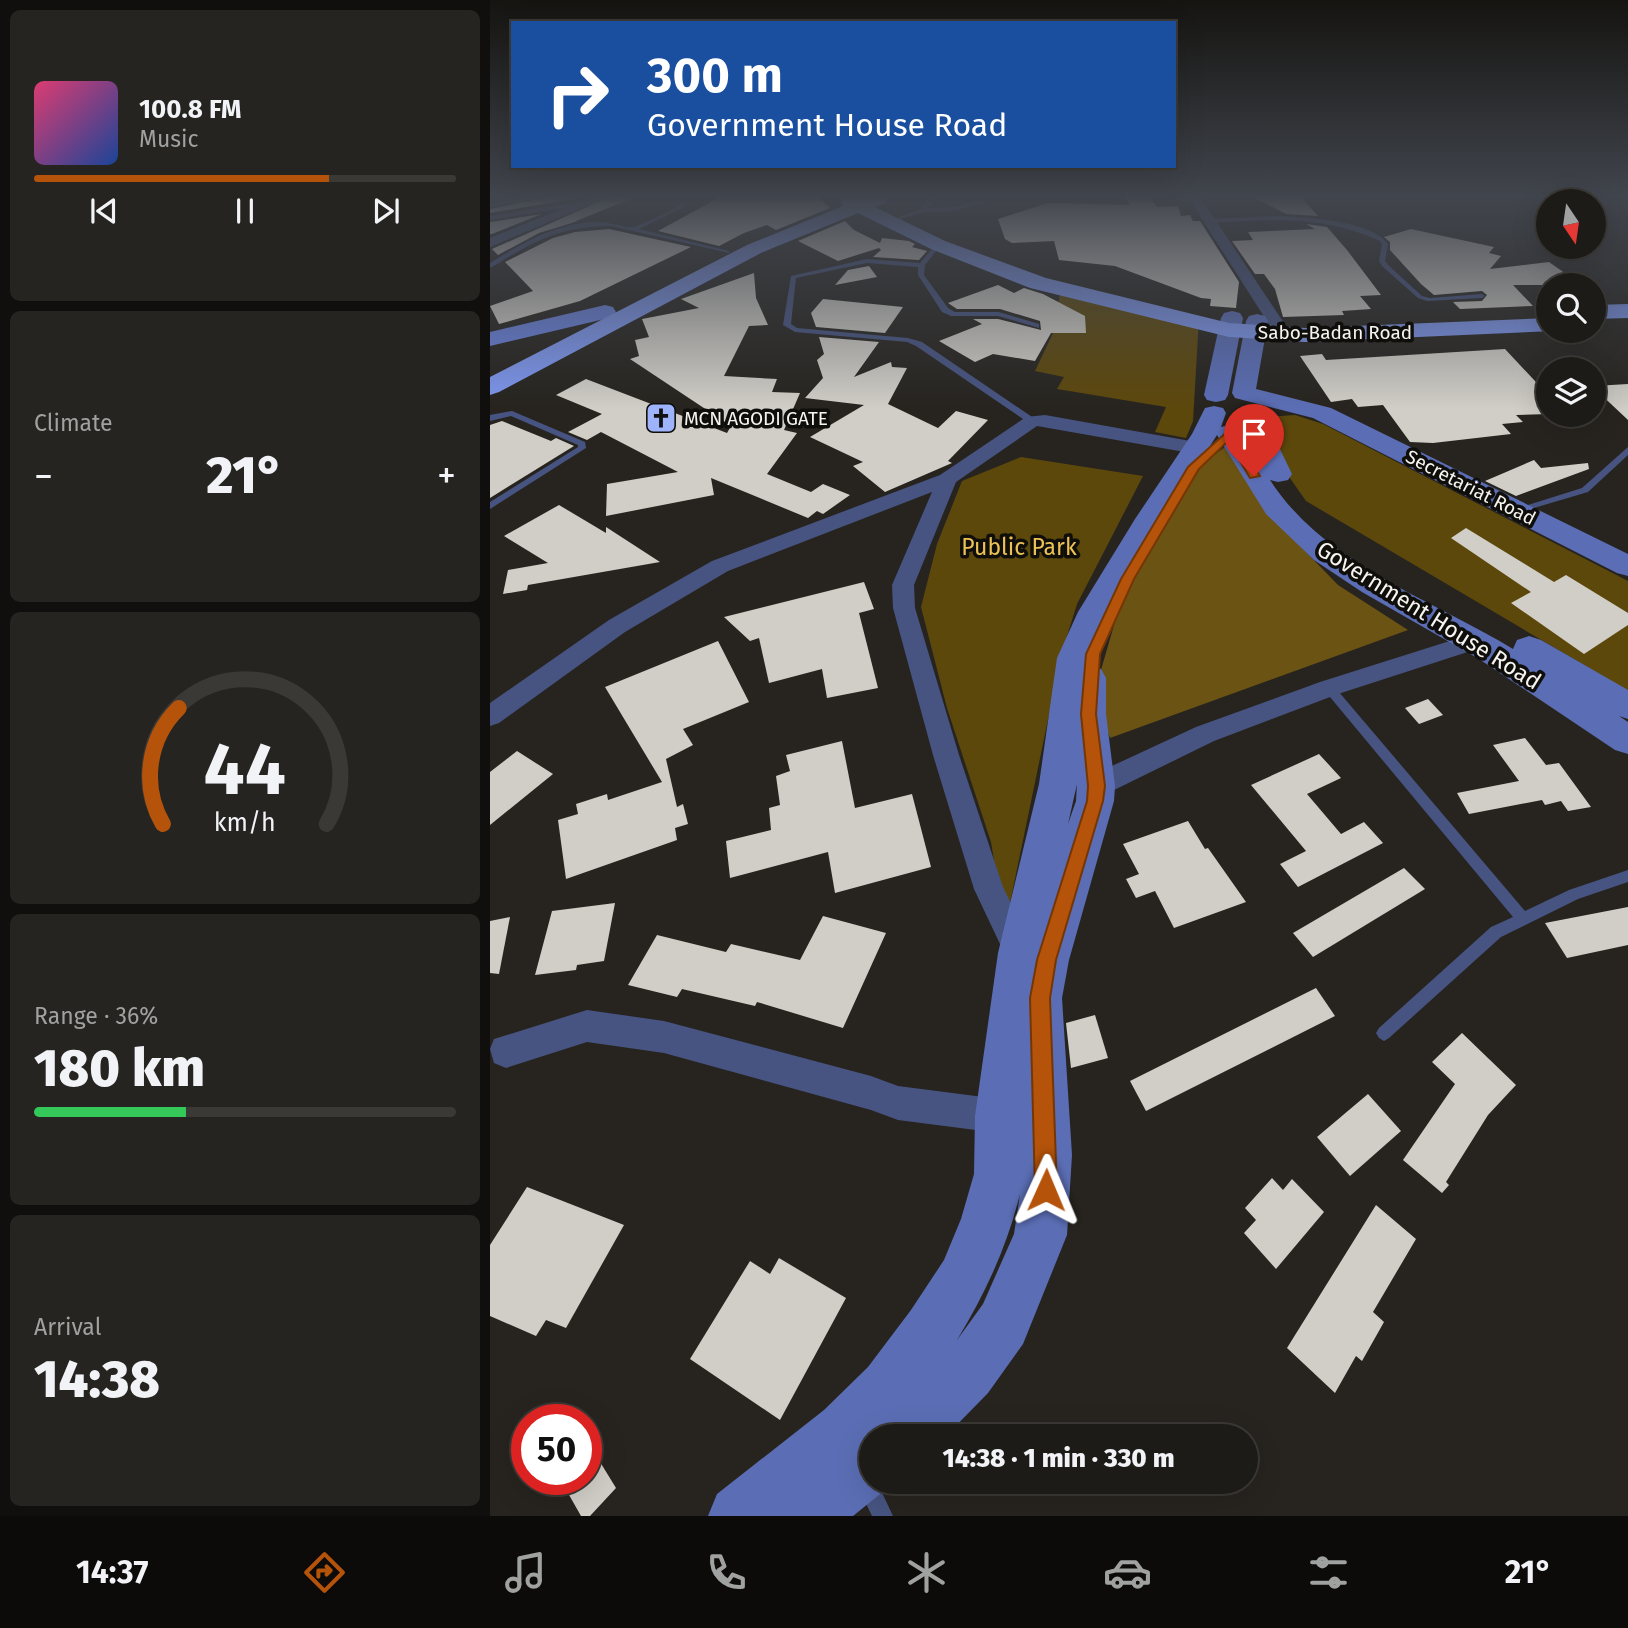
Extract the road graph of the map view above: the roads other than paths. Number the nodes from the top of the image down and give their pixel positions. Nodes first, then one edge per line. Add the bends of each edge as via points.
1 (695, 268) edge
2 (720, 268) edge
3 (834, 268) edge
4 (922, 268) edge
5 (999, 268) edge
6 (1027, 268) edge
7 (1232, 268) edge
8 (1387, 268) edge
9 (1482, 296) dead end
10 (1628, 311) edge
11 (605, 312) junction
12 (1606, 312) edge
13 (1536, 317) edge
14 (1628, 321) edge
15 (1506, 322) junction
16 (1606, 322) edge
17 (1231, 324) junction
18 (1536, 324) edge
19 (1263, 326) junction
20 (1036, 327) dead end
21 (490, 339) edge
22 (490, 374) edge
23 (490, 387) edge
24 (1308, 408) junction
25 (1235, 411) junction
26 (490, 418) edge
27 (1032, 421) junction
28 (1628, 450) edge
29 (947, 480) junction
30 (900, 497) junction
31 (490, 506) edge
32 (1517, 510) junction
33 (923, 533) junction
34 (1628, 566) edge
35 (1475, 641) junction
36 (1329, 688) junction
37 (1628, 706) edge
38 (490, 716) edge
39 (1628, 740) edge
40 (1096, 786) junction
41 (1628, 876) edge
42 (1522, 918) junction
43 (1020, 953) junction
44 (1384, 1033) dead end
45 (506, 1051) dead end
46 (999, 1116) junction
47 (923, 1424) edge
48 (859, 1484) edge
49 (739, 1516) edge
50 (802, 1516) edge

1 - 11 highway
2 - 23 highway
3 - 27 lane via 793,278 787,325 795,330 919,344
4 - 20 lane via 923,281 945,310 999,314
5 - 17 highway, Sabo-Badan Road via 1065,292
6 - 17 highway, Sabo-Badan Road
7 - 19 street
8 - 9 lane via 1420,297 1430,300
10 - 12 highway
11 - 21 main road
11 - 22 highway
13 - 15 highway, Sabo-Badan Road
14 - 16 highway
15 - 18 highway, Sabo-Badan Road
15 - 19 highway, Sabo-Badan Road via 1316,335
17 - 19 highway, Sabo-Badan Road
17 - 25 main road
19 - 25 main road
24 - 25 main road
24 - 25 main road, Secretariat Road
24 - 32 main road, Secretariat Road
25 - 27 street
25 - 35 main road, Government House Road via 1267,497 1284,519 1338,562
25 - 37 main road, Government House Road via 1256,430 1300,509 1322,526
25 - 40 main road via 1168,509 1093,654 1088,714
25 - 43 main road via 1149,519 1094,612 1074,658 1058,784
26 - 31 lane via 512,413 582,444 582,448
27 - 29 street
28 - 32 lane via 1585,490
29 - 30 street
29 - 33 street
30 - 33 street
30 - 38 street via 720,566 617,626
32 - 34 main road, Secretariat Road
33 - 43 street via 903,585 907,628 989,889
35 - 36 street
35 - 39 main road, Government House Road
36 - 40 street via 1205,734
36 - 42 lane
40 - 47 main road via 1040,998 1047,1155 1040,1235 1003,1324
41 - 42 lane
42 - 44 lane via 1496,932
43 - 46 main road
45 - 46 street via 587,1026 663,1037 898,1103
46 - 49 main road via 999,1174 988,1221 963,1279 932,1330 889,1388 845,1431
48 - 50 main road

